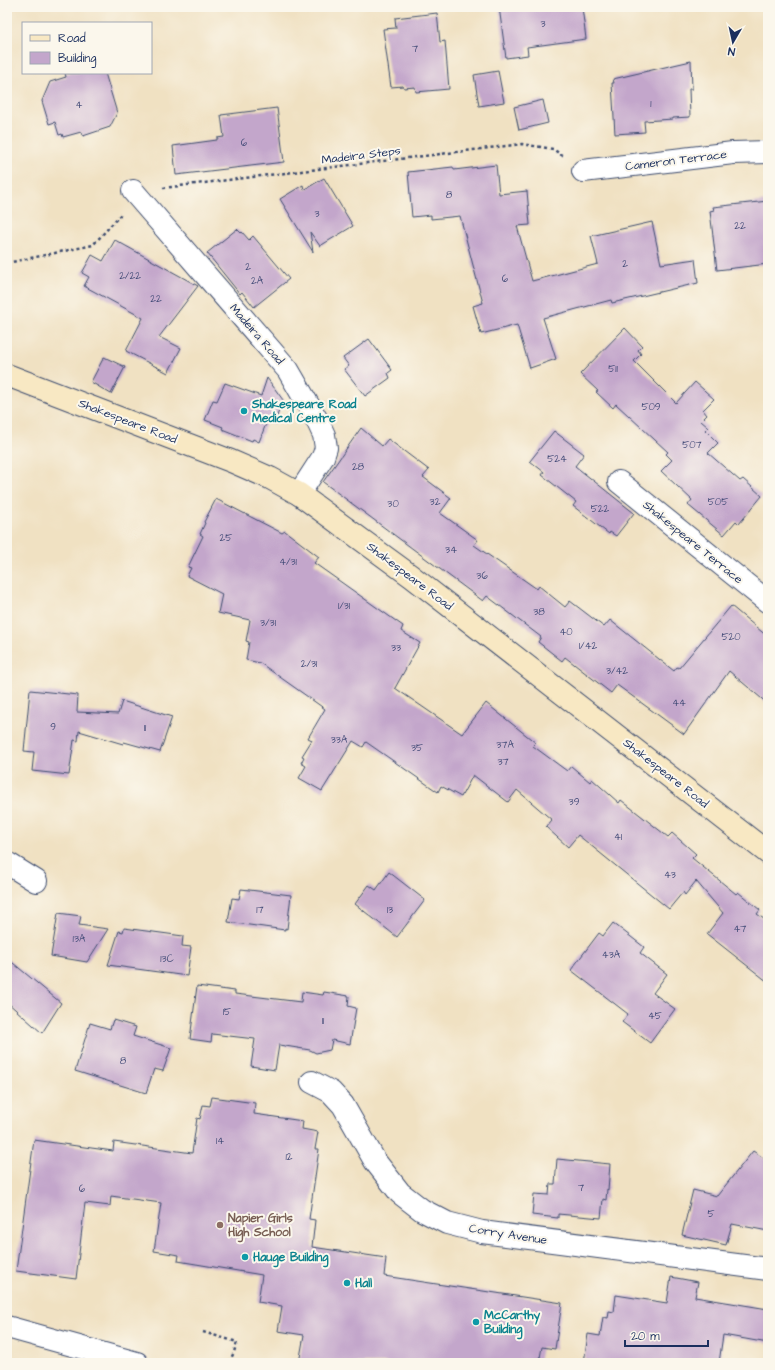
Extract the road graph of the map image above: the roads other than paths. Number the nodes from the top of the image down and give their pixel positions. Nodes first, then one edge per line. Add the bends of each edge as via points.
1 (768, 152) edge
2 (583, 171) road end
3 (136, 194) road end
4 (7, 375) edge
5 (619, 482) dead end
6 (299, 494) junction
7 (768, 602) edge
8 (768, 853) edge
9 (7, 863) edge
10 (36, 881) dead end
11 (312, 1082) dead end
12 (768, 1269) edge
13 (7, 1326) edge
14 (137, 1363) edge

1 - 2 street, Cameron Terrace via 733,153
3 - 6 street, Madeira Road via 288,370 317,420 324,435 326,448 323,458
4 - 6 street, Shakespeare Road via 231,460
5 - 7 street, Shakespeare Terrace
6 - 8 street, Shakespeare Road via 417,580
9 - 10 street
11 - 12 street, Corry Avenue via 331,1092 343,1105 375,1161 400,1193 422,1210 447,1224 482,1232
13 - 14 street

